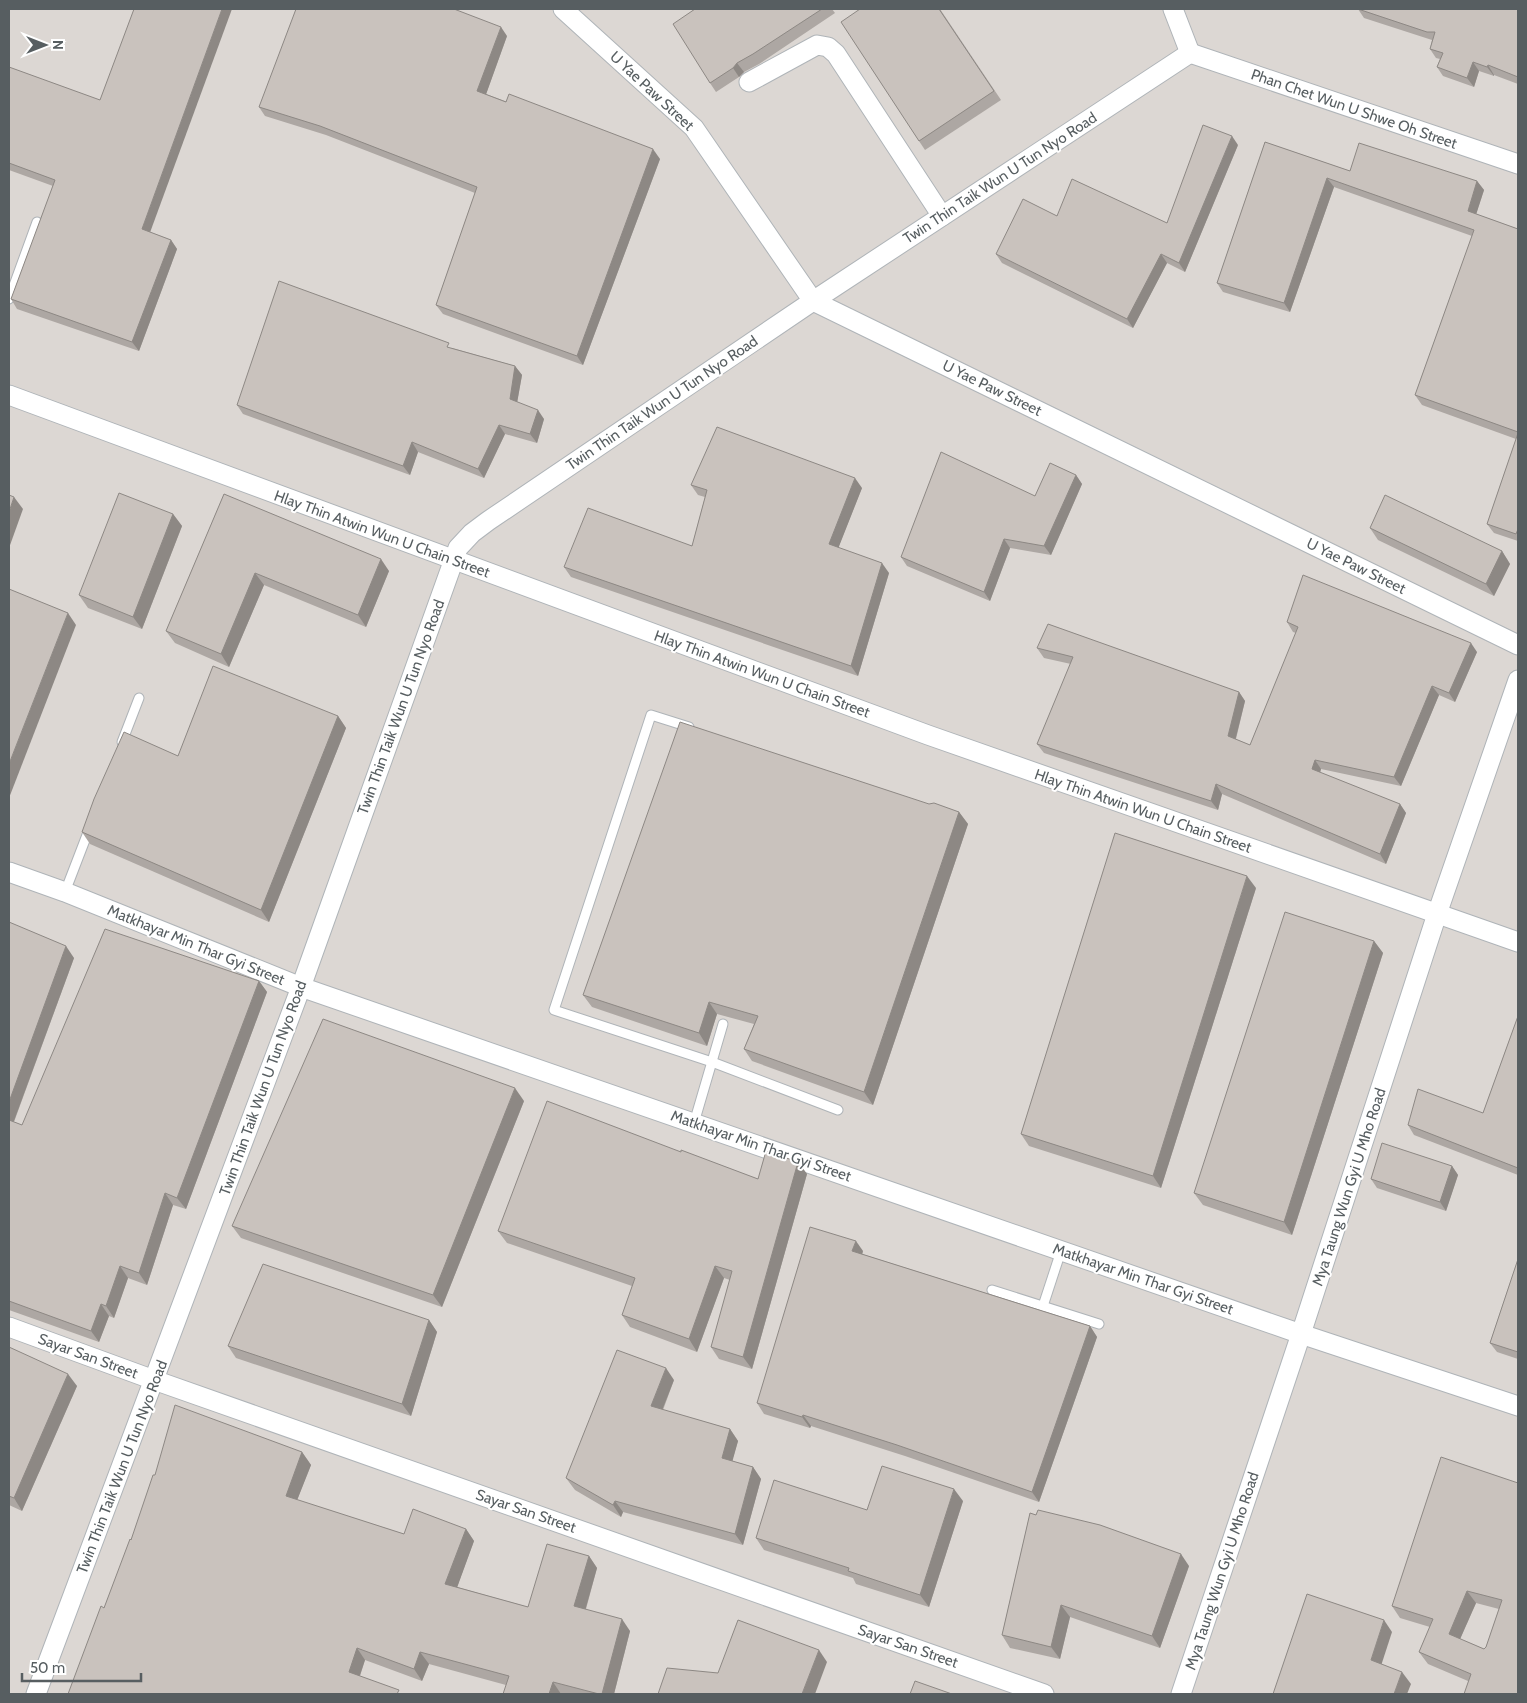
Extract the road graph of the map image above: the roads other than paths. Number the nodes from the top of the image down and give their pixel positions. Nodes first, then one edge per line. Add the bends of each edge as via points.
1 (563, 9) edge
2 (1173, 9) edge
3 (1190, 53) junction
4 (749, 82) dead end
5 (1518, 164) edge
6 (942, 216) junction
7 (37, 222) edge
8 (9, 299) edge
9 (813, 301) junction
10 (9, 395) edge
11 (453, 560) junction
12 (1518, 646) edge
13 (1518, 680) edge
14 (139, 698) dead end
15 (700, 730) edge
16 (118, 754) edge
17 (93, 818) edge
18 (9, 872) edge
19 (65, 892) junction
20 (1437, 914) junction
21 (1518, 942) edge
22 (301, 987) junction
23 (723, 1024) dead end
24 (712, 1062) junction
25 (838, 1110) dead end
26 (694, 1123) junction
27 (1062, 1251) junction
28 (992, 1290) dead end
29 (1043, 1306) junction
30 (1099, 1324) dead end
31 (9, 1327) edge
32 (1301, 1334) junction
33 (154, 1380) junction
34 (1518, 1406) edge
35 (36, 1694) edge
36 (1044, 1694) edge
37 (1181, 1694) edge

1 - 9 street, U Yae Paw Street via 694,128
2 - 3 street
3 - 5 street, Phan Chet Wun U Shwe Oh Street
3 - 6 street, Twin Thin Taik Wun U Tun Nyo Road
4 - 6 street via 817,45 828,47 836,54
6 - 9 street, Twin Thin Taik Wun U Tun Nyo Road
7 - 8 lane
9 - 11 street, Twin Thin Taik Wun U Tun Nyo Road via 488,521 458,548
9 - 12 street, U Yae Paw Street
10 - 11 street, Hlay Thin Atwin Wun U Chain Street
11 - 20 street, Hlay Thin Atwin Wun U Chain Street via 928,735
11 - 22 street, Twin Thin Taik Wun U Tun Nyo Road
13 - 20 street, Mya Taung Wun Gyi U Mho Road
14 - 16 lane
15 - 24 lane via 651,715 554,1010
17 - 19 lane
18 - 19 street, Matkhayar Min Thar Gyi Street
19 - 22 street, Matkhayar Min Thar Gyi Street
20 - 21 street, Hlay Thin Atwin Wun U Chain Street
20 - 32 street, Mya Taung Wun Gyi U Mho Road
22 - 26 street, Matkhayar Min Thar Gyi Street
22 - 33 street, Twin Thin Taik Wun U Tun Nyo Road
23 - 24 lane
24 - 25 lane
24 - 26 lane
26 - 27 street, Matkhayar Min Thar Gyi Street
27 - 29 lane
27 - 32 street, Matkhayar Min Thar Gyi Street
28 - 29 lane
29 - 30 lane
31 - 33 street, Sayar San Street
32 - 34 street, Matkhayar Min Thar Gyi Street
32 - 37 street, Mya Taung Wun Gyi U Mho Road
33 - 35 street, Twin Thin Taik Wun U Tun Nyo Road
33 - 36 street, Sayar San Street

